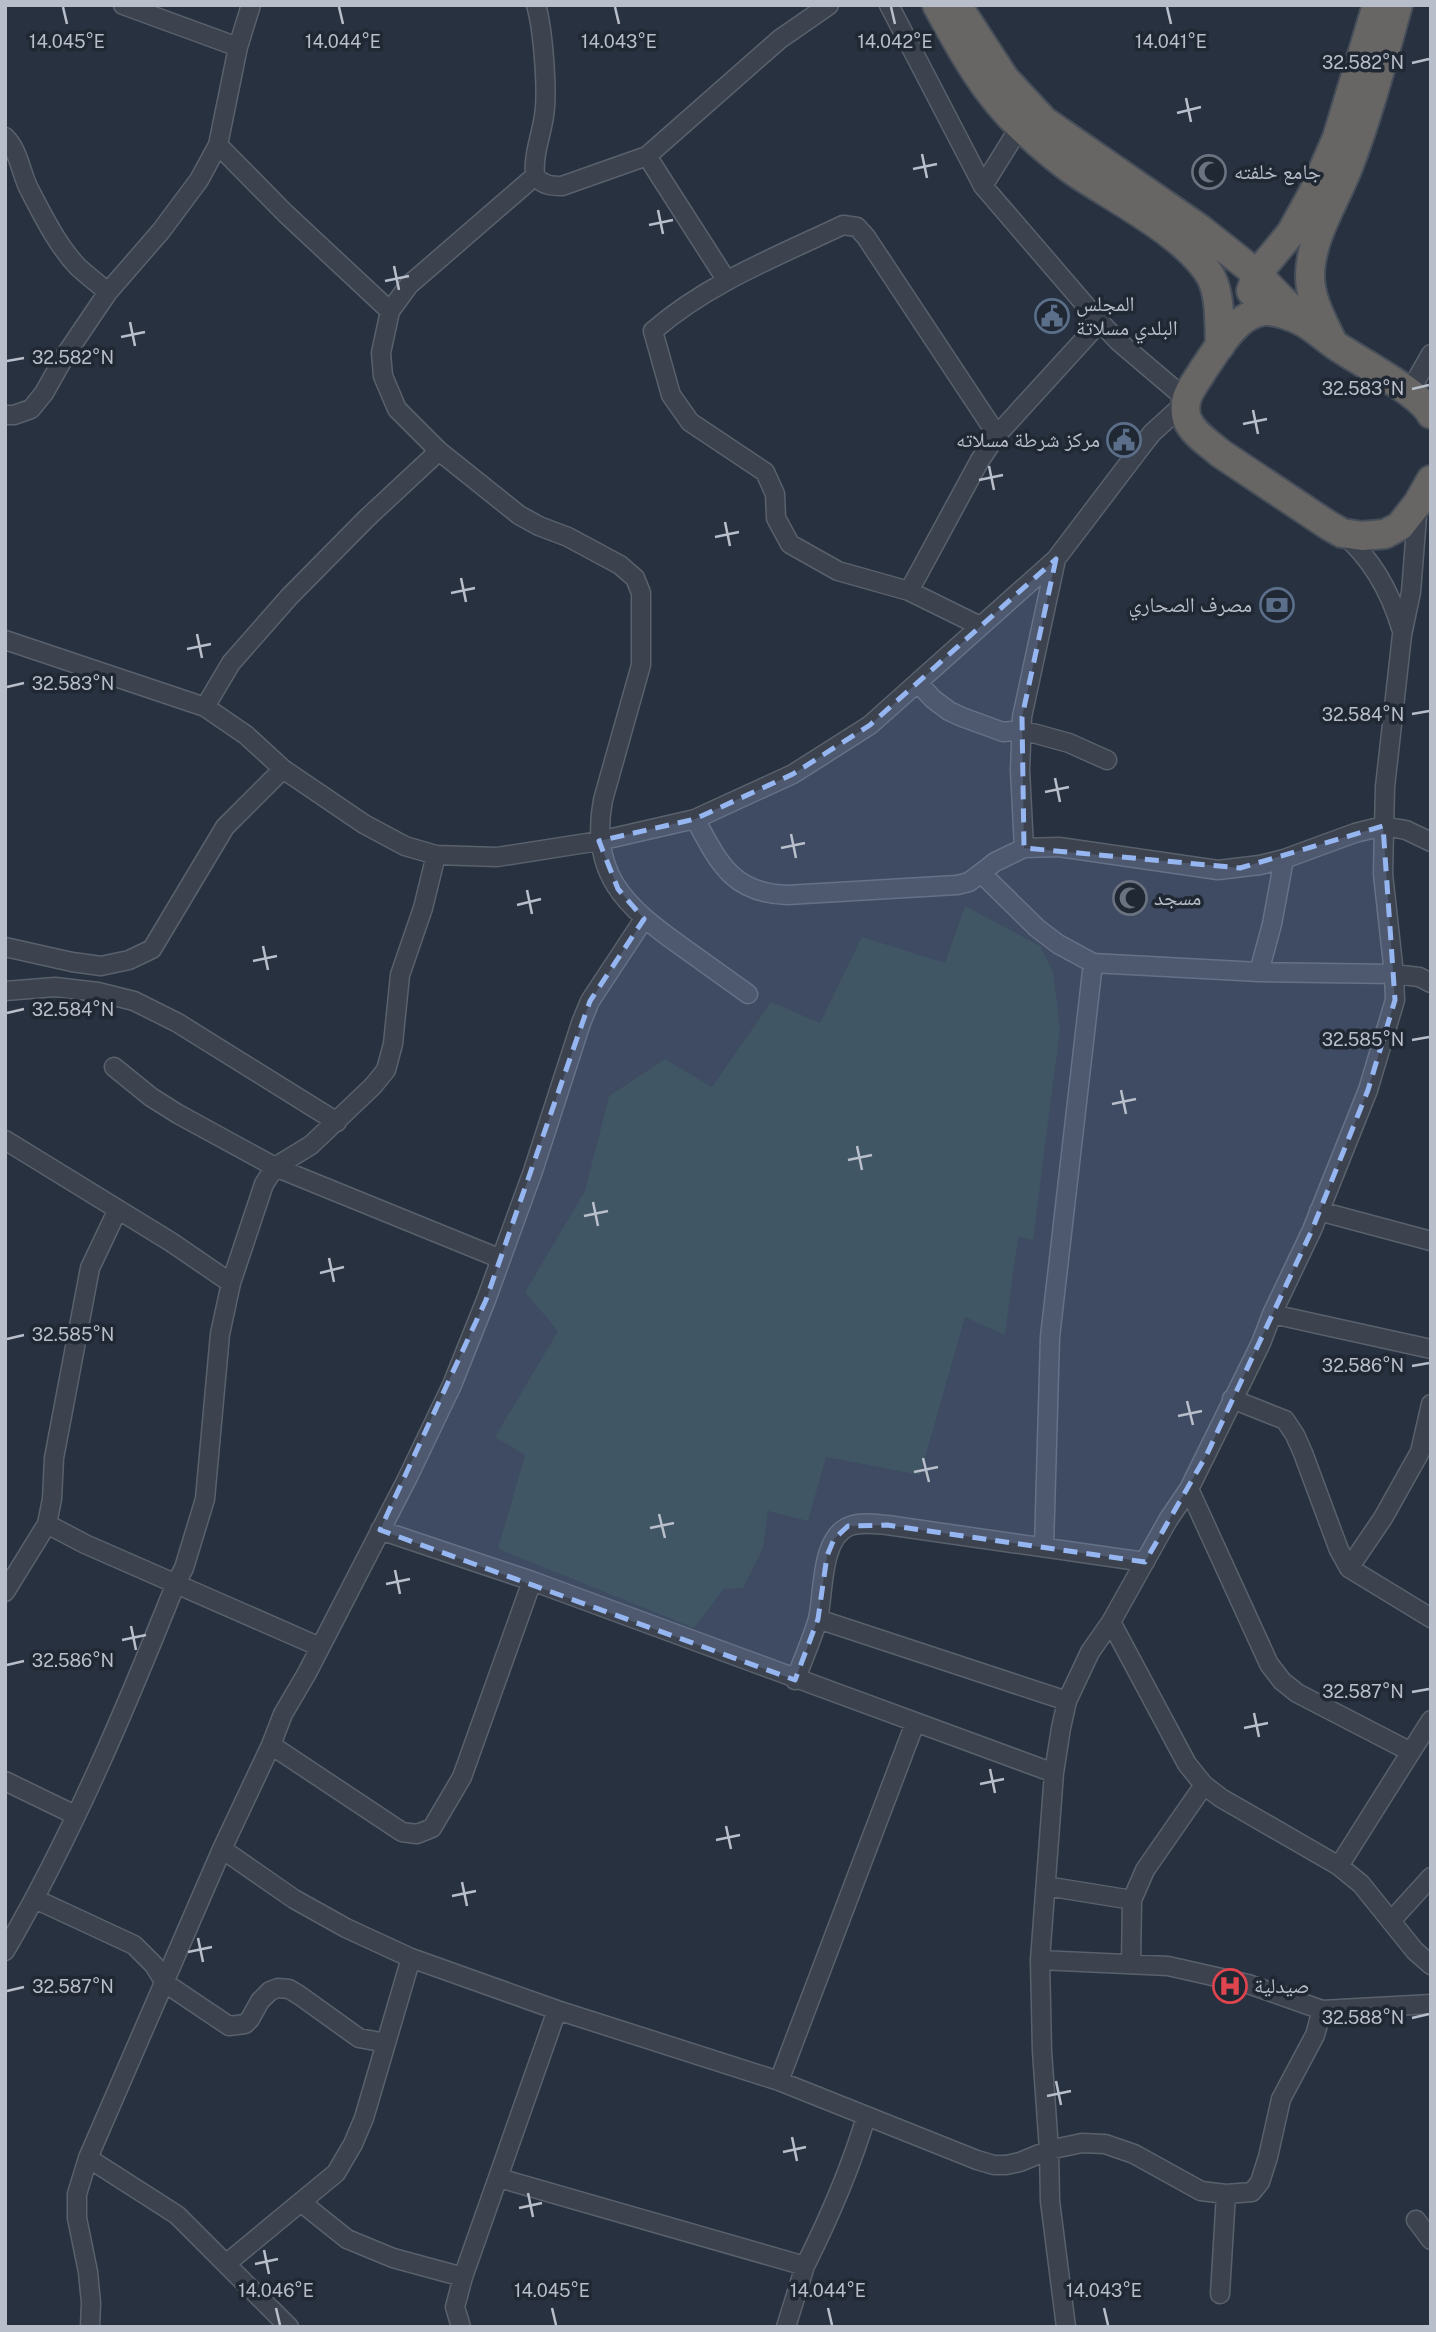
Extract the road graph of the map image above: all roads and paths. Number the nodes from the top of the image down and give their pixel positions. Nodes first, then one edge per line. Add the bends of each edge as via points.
1 (123, 5) edge
2 (251, 5) edge
3 (536, 5) edge
4 (829, 5) edge
5 (889, 5) edge
6 (937, 5) edge
7 (957, 5) edge
8 (1377, 5) edge
9 (1398, 5) edge
10 (239, 47) junction
11 (1025, 117) junction
12 (5, 137) edge
13 (218, 145) junction
14 (647, 156) junction
15 (535, 176) junction
16 (983, 186) junction
17 (1257, 274) junction
18 (727, 281) junction
19 (108, 292) junction
20 (390, 311) junction
21 (1100, 322) junction
22 (1304, 323) junction
23 (1228, 335) junction
24 (1333, 344) junction
25 (1431, 354) edge
26 (1186, 401) junction
27 (1425, 407) edge
28 (5, 415) edge
29 (997, 435) junction
30 (439, 451) junction
31 (1425, 491) edge
32 (1342, 533) junction
33 (1056, 559) junction
34 (909, 591) junction
35 (980, 626) junction
36 (1402, 635) junction
37 (5, 640) edge
38 (918, 683) junction
39 (205, 707) junction
40 (1021, 730) junction
41 (1107, 760) dead end
42 (282, 769) junction
43 (695, 819) junction
44 (1383, 826) junction
45 (599, 841) junction
46 (1430, 841) edge
47 (1024, 848) junction
48 (436, 855) junction
49 (1284, 859) junction
50 (981, 873) junction
51 (644, 919) junction
52 (5, 947) edge
53 (1093, 963) junction
54 (1259, 972) junction
55 (1394, 974) junction
56 (1431, 984) edge
57 (5, 991) edge
58 (748, 994) dead end
59 (114, 1067) dead end
60 (337, 1122) junction
61 (5, 1140) edge
62 (275, 1167) junction
63 (117, 1211) junction
64 (1319, 1211) junction
65 (1431, 1241) edge
66 (501, 1259) junction
67 (231, 1283) junction
68 (1272, 1314) junction
69 (1431, 1349) edge
70 (1233, 1399) junction
71 (1431, 1404) edge
72 (1425, 1456) edge
73 (1189, 1489) junction
74 (47, 1524) junction
75 (380, 1530) junction
76 (1044, 1548) junction
77 (1145, 1562) junction
78 (1349, 1568) junction
79 (532, 1581) junction
80 (176, 1583) junction
81 (5, 1592) edge
82 (1431, 1618) edge
83 (818, 1619) junction
84 (1111, 1622) junction
85 (320, 1647) junction
86 (795, 1679) junction
87 (1067, 1701) junction
88 (1431, 1720) edge
89 (915, 1723) junction
90 (271, 1745) junction
91 (1411, 1752) junction
92 (1054, 1773) junction
93 (5, 1782) edge
94 (1204, 1785) junction
95 (75, 1815) junction
96 (222, 1849) junction
97 (1339, 1866) junction
98 (1431, 1877) edge
99 (1046, 1886) junction
100 (35, 1899) junction
101 (1132, 1900) junction
102 (1391, 1922) junction
103 (5, 1951) edge
104 (411, 1958) junction
105 (1040, 1960) junction
106 (1131, 1964) junction
107 (1431, 1965) edge
108 (165, 1983) junction
109 (1431, 2004) edge
110 (557, 2010) junction
111 (1322, 2010) junction
112 (386, 2043) junction
113 (779, 2081) junction
114 (866, 2118) junction
115 (1049, 2150) junction
116 (88, 2158) junction
117 (499, 2178) junction
118 (1226, 2194) junction
119 (302, 2203) junction
120 (1416, 2220) dead end
121 (1431, 2240) edge
122 (227, 2263) junction
123 (805, 2266) junction
124 (463, 2277) junction
125 (1220, 2294) dead end
126 (90, 2327) edge
127 (289, 2327) edge
128 (461, 2327) edge
129 (786, 2327) edge
130 (1066, 2327) edge

1 - 10 street
2 - 10 street
3 - 15 street via 545,114 535,152
4 - 14 street via 780,39
5 - 16 street
6 - 11 highway via 999,104
7 - 11 highway
8 - 17 highway via 1337,138 1313,193 1291,233
9 - 24 highway via 1356,146 1311,260 1311,290
10 - 13 street
11 - 16 street
11 - 17 highway via 1060,134 1174,210
11 - 23 highway via 1072,170 1197,258 1215,288
12 - 19 street via 41,212 69,256
13 - 19 street via 181,207
13 - 20 street
14 - 15 street via 562,186 550,186
14 - 18 street
15 - 20 street via 409,285
16 - 21 street
17 - 22 highway
17 - 23 highway
18 - 29 street via 843,225 857,227
18 - 34 street via 676,311 653,331 671,395 690,422 765,472 775,494 776,518 790,544 838,571
19 - 28 street via 44,393 31,408
20 - 30 street via 381,353 383,376 397,409
21 - 26 street
21 - 29 street
22 - 23 highway via 1266,311 1249,317
22 - 24 highway
23 - 26 highway
24 - 27 highway
25 - 27 street
26 - 32 highway via 1187,419 1206,442
26 - 33 street via 1152,433
29 - 34 street
30 - 39 street via 289,597 231,663
30 - 45 street via 519,515 620,565 635,578 641,593 642,665 603,800
31 - 32 highway via 1400,526 1385,534
31 - 36 street
32 - 36 street via 1374,568 1395,606
33 - 35 street
33 - 40 street
34 - 35 street
35 - 38 street
36 - 44 street
37 - 39 street
38 - 40 street via 949,711 1003,732
38 - 43 street via 870,725 793,774
39 - 42 street via 246,735
40 - 41 street via 1069,743
40 - 47 street
42 - 48 street via 364,824 405,846
42 - 52 street via 225,827 152,949 101,966
43 - 45 street
43 - 50 street via 730,874 768,894 957,885
44 - 46 street
44 - 49 street
44 - 55 street via 1383,874
45 - 48 street via 497,857
45 - 51 street via 613,882
47 - 49 street via 1059,847 1218,870
47 - 50 street
48 - 60 street via 400,975 386,1070
49 - 54 street
50 - 53 street via 1037,928
51 - 58 street
51 - 66 street via 590,1001
53 - 54 street
53 - 76 street via 1050,1337
54 - 55 street
55 - 56 street via 1419,977
55 - 64 street via 1395,1000 1368,1090
57 - 60 street via 55,988 134,1001 178,1023
59 - 62 street via 151,1097
60 - 62 street
61 - 63 street
62 - 66 street
62 - 67 street via 264,1184
63 - 67 street
63 - 74 street via 90,1268 54,1458
64 - 65 street
64 - 68 street
66 - 75 street via 452,1385
67 - 80 street via 218,1346 205,1499
68 - 69 street
68 - 70 street
70 - 73 street
70 - 78 street via 1290,1425
71 - 72 street
72 - 78 street
73 - 77 street
73 - 91 street via 1269,1664 1282,1681
74 - 80 street
74 - 81 street
75 - 79 street
75 - 85 street
76 - 77 street
76 - 83 street via 887,1525 848,1526 834,1539 827,1556
77 - 84 street
78 - 82 street
79 - 86 street
79 - 90 street via 462,1777 432,1828 417,1834 402,1832
80 - 85 street
80 - 95 street via 131,1697
83 - 86 street
83 - 87 street
84 - 87 street
84 - 94 street via 1187,1764
85 - 90 street
86 - 89 street
87 - 92 street
88 - 91 street
89 - 92 street
89 - 113 street
90 - 96 street
91 - 97 street
92 - 99 street
93 - 95 street
94 - 97 street
94 - 101 street via 1145,1870
95 - 100 street
96 - 104 street via 294,1899
96 - 108 street
97 - 102 street via 1361,1884
98 - 102 street
99 - 101 street
99 - 105 street
100 - 103 street
100 - 108 street via 134,1945
101 - 106 street
102 - 107 street
104 - 110 street
104 - 112 street
105 - 106 street
105 - 115 street
106 - 111 street via 1168,1966 1226,1979
108 - 112 street via 236,2027 250,2019 270,1991 289,1989 359,2038
108 - 116 street
109 - 111 street
110 - 113 street
110 - 117 street
111 - 118 street via 1315,2035 1281,2099 1260,2182 1252,2192
112 - 119 street via 353,2144 336,2173
113 - 114 street
114 - 115 street via 994,2165 1020,2162
114 - 123 street via 837,2199
115 - 118 street via 1105,2144 1134,2154 1201,2191
115 - 130 street via 1049,2201
116 - 122 street via 177,2215
116 - 126 street via 77,2194 77,2218 88,2273
117 - 123 street
117 - 124 street
118 - 125 street
119 - 122 street
119 - 124 street via 347,2239 393,2258
120 - 121 street
122 - 127 street
123 - 129 street
124 - 128 street via 455,2307

